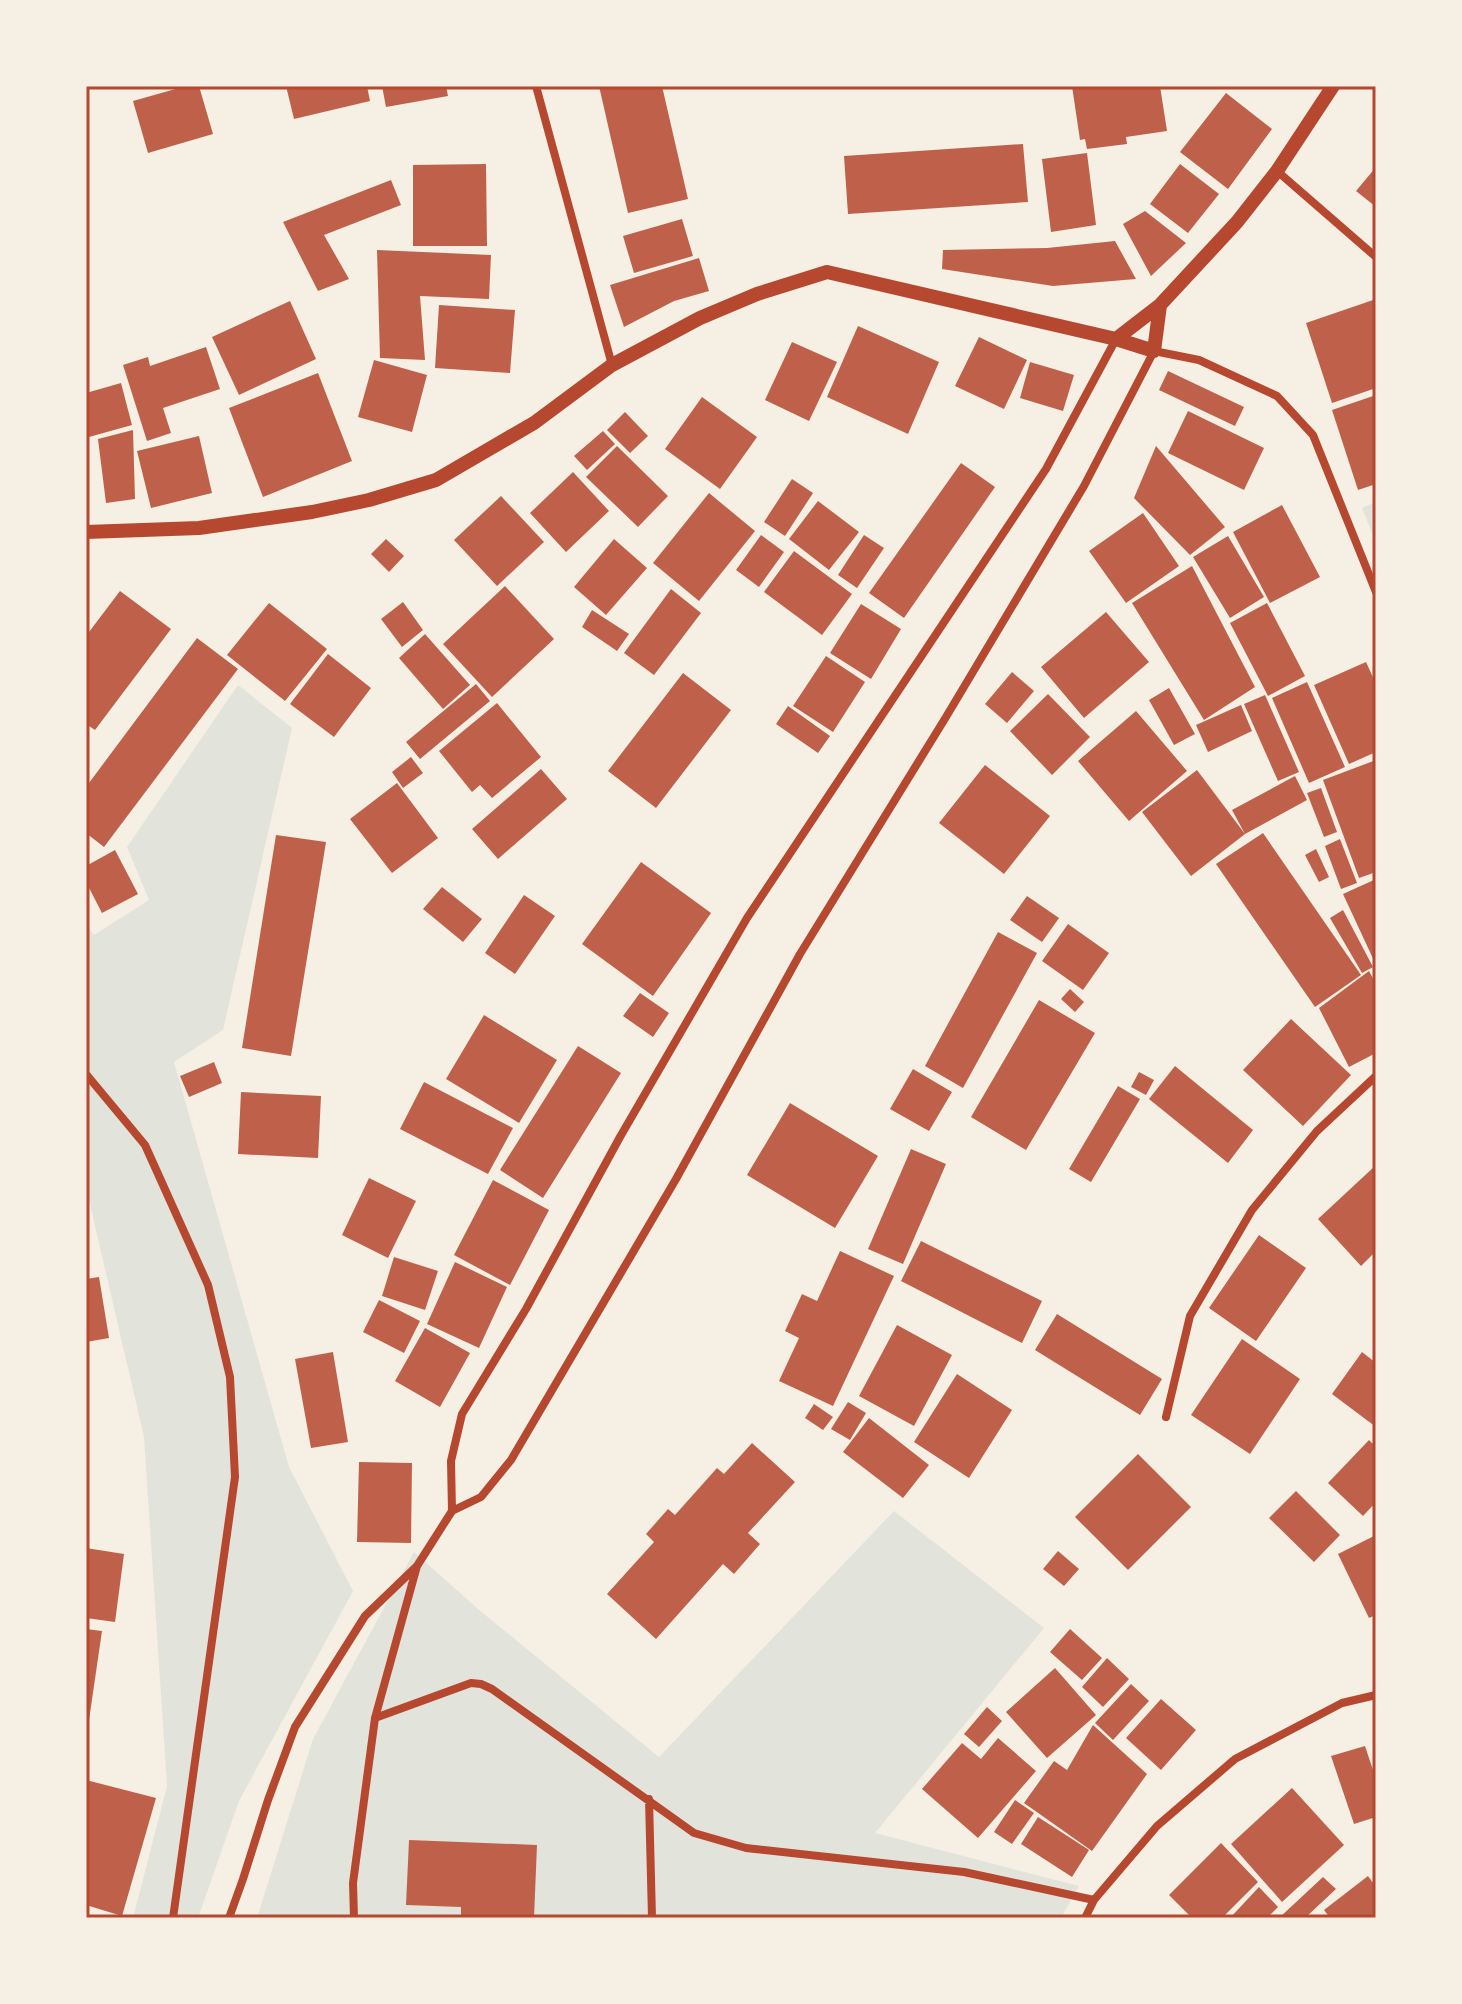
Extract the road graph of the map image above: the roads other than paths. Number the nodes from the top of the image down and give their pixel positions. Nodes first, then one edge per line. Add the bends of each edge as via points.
1 (536, 86) edge
2 (1333, 86) edge
3 (1277, 171) junction
4 (1376, 257) edge
5 (1160, 305) junction
6 (1116, 339) junction
7 (1154, 351) junction
8 (612, 365) junction
9 (86, 532) edge
10 (1376, 592) edge
11 (86, 1074) edge
12 (1376, 1076) edge
13 (1166, 1417) dead end
14 (452, 1511) junction
15 (417, 1566) junction
16 (1376, 1695) edge
17 (375, 1718) junction
18 (649, 1799) junction
19 (1094, 1900) junction
20 (173, 1918) edge
21 (229, 1918) edge
22 (354, 1918) edge
23 (652, 1918) edge
24 (1085, 1918) edge

1 - 8 street
2 - 3 street
3 - 4 street
3 - 5 street
5 - 6 street
5 - 7 street
6 - 7 street
6 - 8 street via 827,272 700,318
6 - 14 street via 1046,469 747,918 462,1414 451,1461
7 - 10 street via 1199,360 1277,396 1304,425 1313,435
7 - 14 street via 1084,486 800,954 511,1460 481,1497
8 - 9 street via 534,423 436,480 312,512 199,528
11 - 20 street via 145,1145 208,1285 230,1377 235,1477
12 - 13 street via 1317,1131 1252,1210 1190,1316
14 - 15 street
15 - 17 street
15 - 21 street via 365,1616 295,1727
16 - 19 street via 1342,1703 1235,1759 1157,1826
17 - 18 street via 471,1683 481,1684
17 - 22 street via 353,1883
18 - 19 street via 694,1833 746,1848 964,1872
18 - 23 street
19 - 24 street

